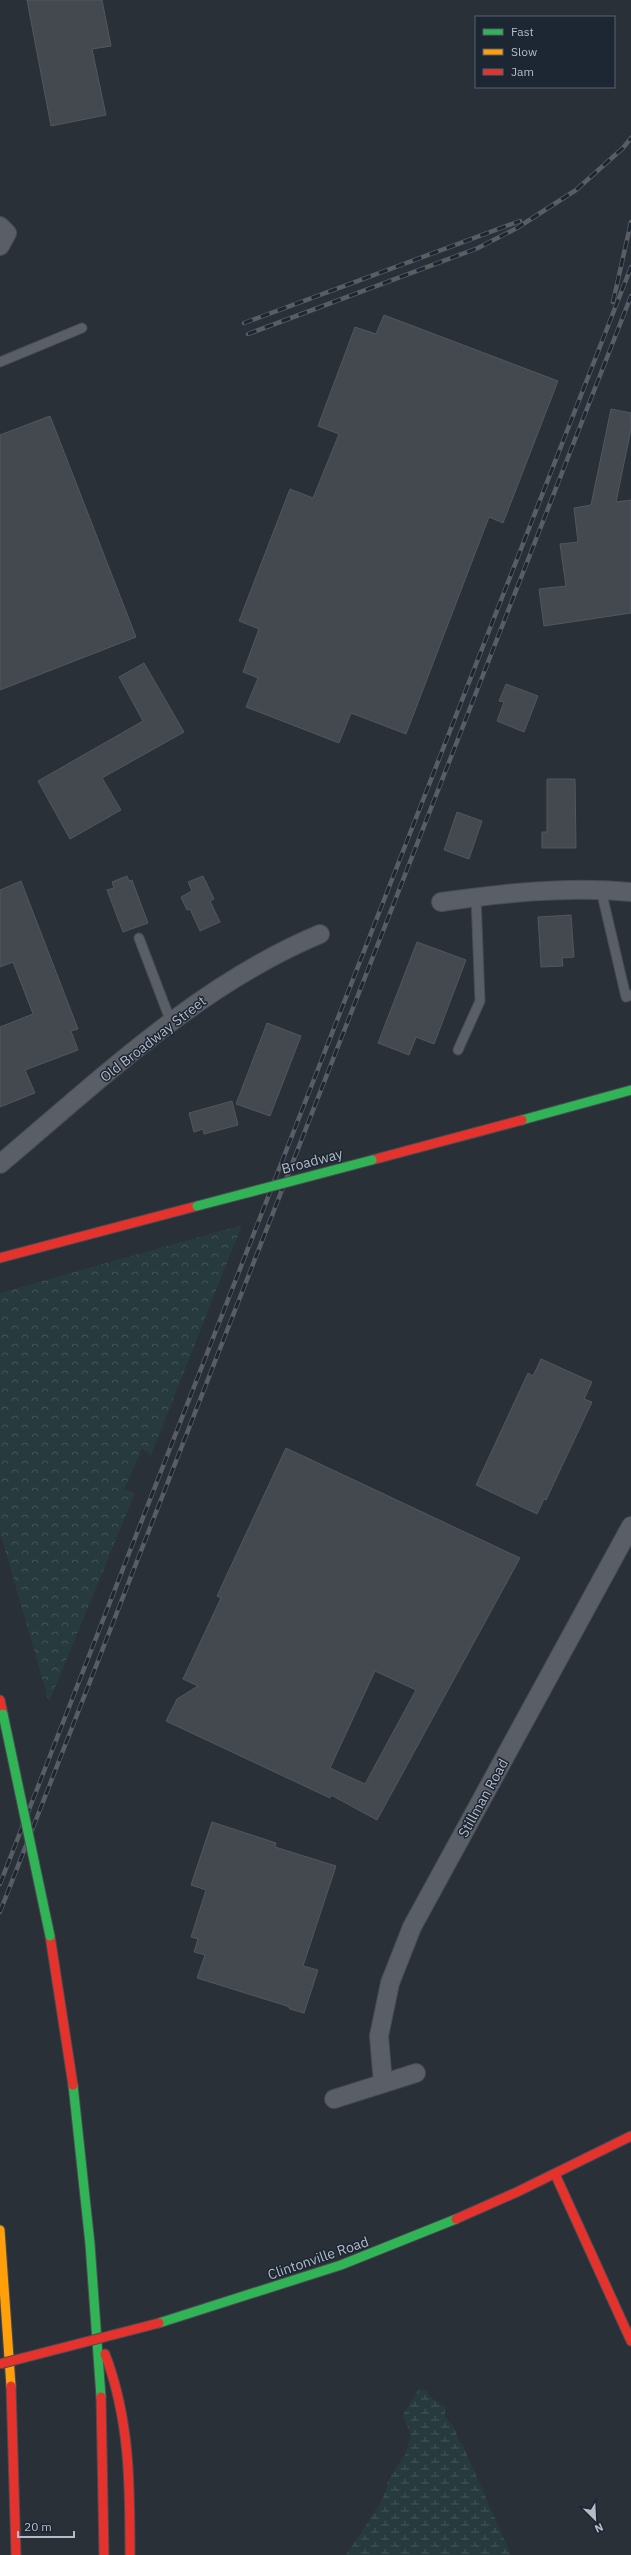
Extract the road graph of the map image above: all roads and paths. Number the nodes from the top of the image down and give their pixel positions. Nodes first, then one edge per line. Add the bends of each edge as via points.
1 (82, 328) dead end
2 (0, 362) edge
3 (601, 890) junction
4 (631, 892) edge
5 (476, 897) junction
6 (441, 902) dead end
7 (320, 934) dead end
8 (139, 938) dead end
9 (631, 995) edge
10 (171, 1022) junction
11 (458, 1050) dead end
12 (631, 1090) edge
13 (0, 1164) edge
14 (0, 1258) edge
15 (631, 1526) edge
16 (0, 1700) edge
17 (416, 2073) dead end
18 (384, 2083) junction
19 (334, 2099) dead end
20 (631, 2136) edge
21 (555, 2174) junction
22 (0, 2230) edge
23 (631, 2341) edge
24 (99, 2342) junction
25 (0, 2364) edge
26 (16, 2555) edge
27 (104, 2555) edge
28 (130, 2555) edge

1 - 2 lane
3 - 4 street
3 - 5 street via 537,891
3 - 9 lane via 626,997
5 - 6 street
5 - 11 lane via 480,1001
7 - 10 street, Old Broadway Street via 256,965
8 - 10 lane
10 - 13 street, Old Broadway Street
12 - 14 main road, Broadway, bridge
15 - 18 street, Stillman Road via 412,1927 390,1983 379,2036
16 - 24 main road, bridge via 50,1936 80,2132
17 - 18 street
18 - 19 street
20 - 21 main road, Clintonville Road
21 - 23 main road
21 - 25 main road, Clintonville Road, bridge via 464,2216 365,2256 234,2301
22 - 26 main road via 10,2365
24 - 27 main road
24 - 28 main road via 118,2385 125,2420

